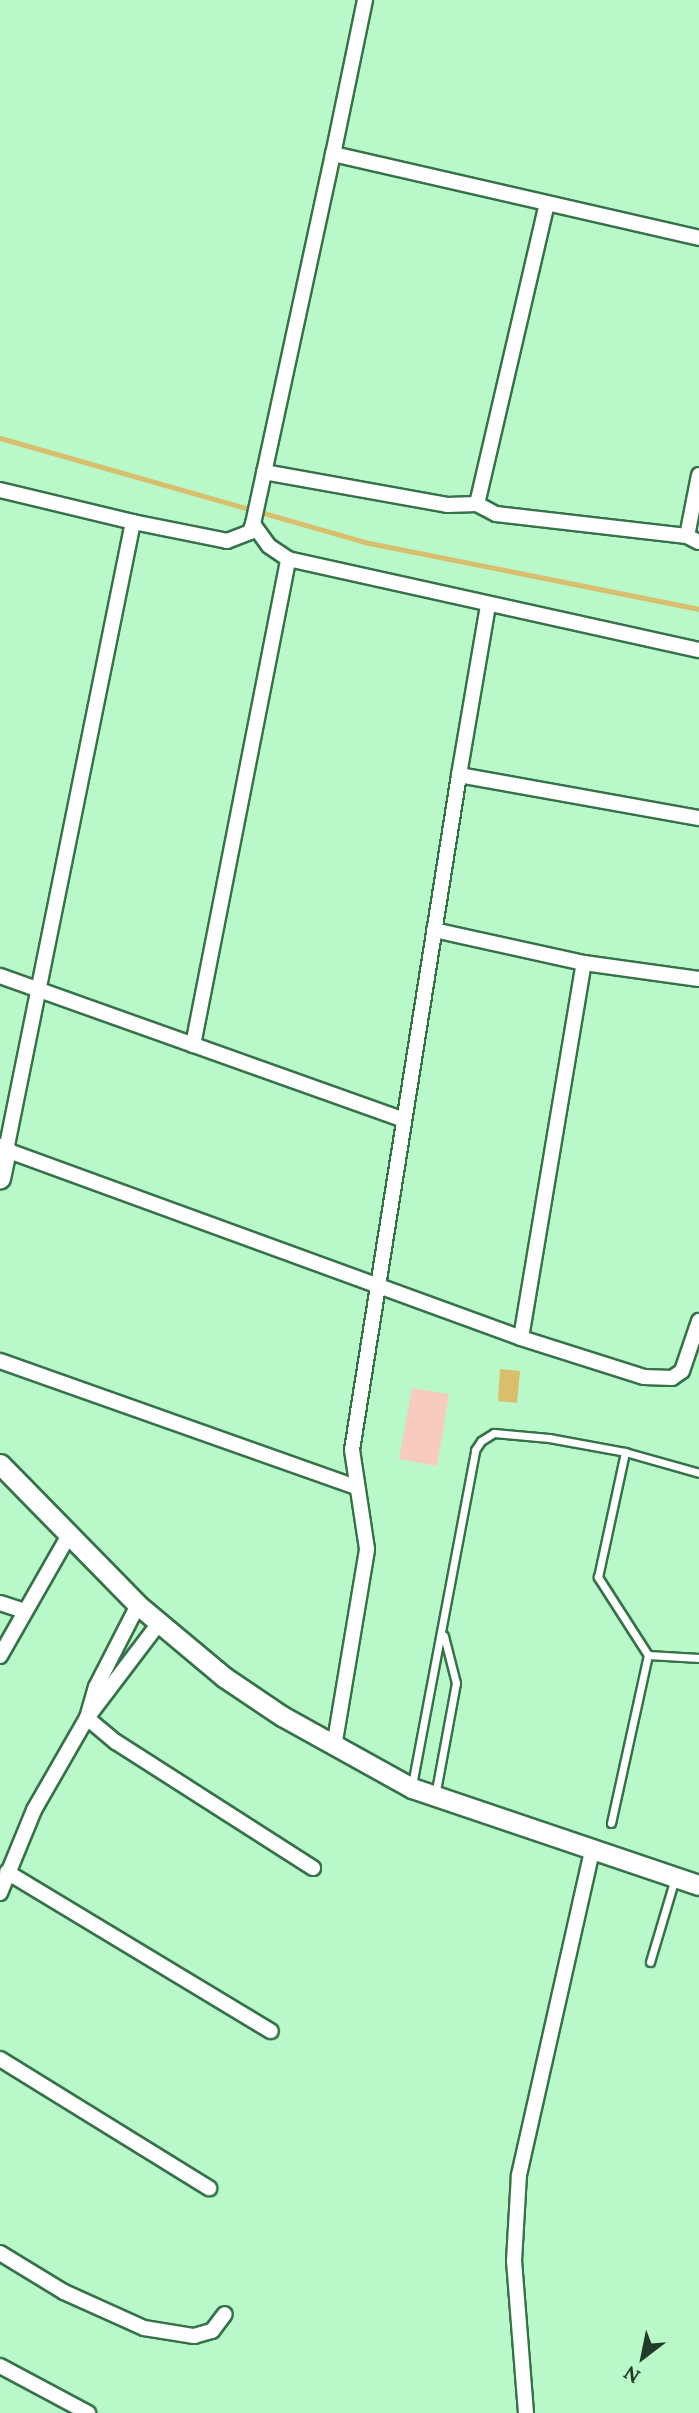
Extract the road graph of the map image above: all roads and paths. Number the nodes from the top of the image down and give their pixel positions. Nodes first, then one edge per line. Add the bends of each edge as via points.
1 (365, 0) edge
2 (333, 154) junction
3 (547, 204) junction
4 (699, 238) edge
5 (264, 472) junction
6 (699, 475) edge
7 (0, 490) edge
8 (477, 504) junction
9 (255, 519) junction
10 (133, 522) junction
11 (693, 539) edge
12 (288, 559) junction
13 (488, 605) junction
14 (699, 650) edge
15 (459, 775) junction
16 (699, 818) edge
17 (434, 930) junction
18 (584, 963) junction
19 (0, 976) edge
20 (699, 979) edge
21 (41, 992) junction
22 (192, 1045) junction
23 (402, 1119) junction
24 (3, 1149) edge
25 (0, 1178) edge
26 (378, 1287) junction
27 (698, 1316) edge
28 (521, 1338) junction
29 (0, 1361) edge
30 (625, 1452) junction
31 (0, 1464) edge
32 (699, 1473) edge
33 (356, 1487) junction
34 (69, 1535) junction
35 (0, 1603) edge
36 (138, 1605) junction
37 (24, 1611) junction
38 (159, 1623) junction
39 (444, 1636) junction
40 (0, 1656) edge
41 (648, 1656) junction
42 (699, 1658) edge
43 (87, 1718) junction
44 (334, 1747) junction
45 (412, 1787) junction
46 (435, 1796) junction
47 (611, 1823) dead end
48 (592, 1852) junction
49 (313, 1868) dead end
50 (7, 1872) junction
51 (675, 1878) junction
52 (699, 1885) edge
53 (0, 1893) edge
54 (650, 1962) dead end
55 (271, 2031) dead end
56 (0, 2059) edge
57 (209, 2188) dead end
58 (0, 2253) edge
59 (225, 2314) dead end
60 (0, 2366) edge
61 (88, 2413) edge
62 (526, 2413) edge

1 - 2 street
2 - 3 street
2 - 5 street
3 - 4 street
3 - 8 street
5 - 8 street via 447,505
5 - 9 street
6 - 11 street
7 - 10 street
8 - 11 street via 496,514
9 - 10 street via 250,532 227,541
9 - 12 street via 269,546
10 - 21 street
12 - 13 street
12 - 22 street
13 - 14 street
13 - 15 street
15 - 16 street
15 - 17 street
17 - 18 street
17 - 23 street
18 - 20 street
18 - 28 street
19 - 21 street
21 - 22 street
21 - 24 street
22 - 23 street
23 - 26 street
24 - 25 street
24 - 26 street
26 - 28 street
26 - 33 street via 352,1451
27 - 28 street via 682,1371 660,1380
29 - 33 street
30 - 32 lane
30 - 39 lane via 494,1433 481,1441 475,1450
30 - 41 lane via 598,1577
31 - 34 street
33 - 44 street via 367,1549
34 - 36 street
34 - 37 street
35 - 37 street
36 - 38 street
36 - 43 street via 96,1687
37 - 40 street
38 - 43 street
38 - 44 street via 224,1677
39 - 45 lane
39 - 46 lane via 456,1683
41 - 42 lane
41 - 47 lane
43 - 49 street via 116,1742
43 - 50 street via 34,1810
44 - 45 street
45 - 46 street
46 - 48 street
48 - 51 street
48 - 62 street via 519,2175 514,2261
50 - 53 street
50 - 55 street
51 - 52 street
51 - 54 lane
56 - 57 street
58 - 59 street via 64,2292 144,2328 194,2336 212,2331
60 - 61 street

